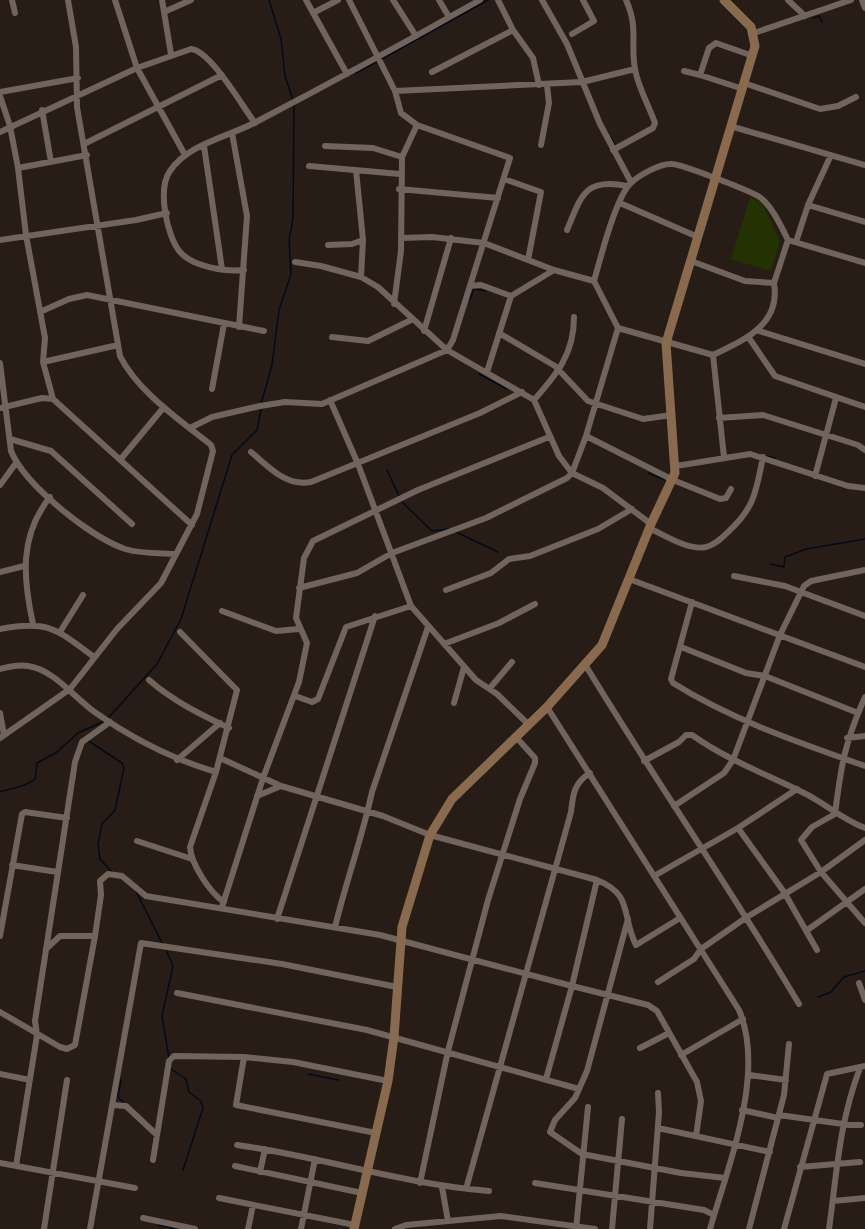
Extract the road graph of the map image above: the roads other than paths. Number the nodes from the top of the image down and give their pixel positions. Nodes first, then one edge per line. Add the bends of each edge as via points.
1 (12, 0) edge
2 (68, 0) edge
3 (115, 0) edge
4 (162, 0) edge
5 (191, 0) edge
6 (306, 0) edge
7 (338, 0) edge
8 (349, 0) edge
9 (393, 0) edge
10 (439, 0) edge
11 (480, 0) edge
12 (498, 0) edge
13 (542, 0) edge
14 (583, 0) edge
15 (626, 0) edge
16 (724, 0) edge
17 (788, 0) edge
18 (848, 0) edge
19 (862, 0) edge
20 (865, 8) edge
21 (164, 12) junction
22 (15, 13) dead end
23 (313, 13) junction
24 (805, 16) junction
25 (450, 17) junction
26 (513, 30) junction
27 (754, 33) junction
28 (572, 34) dead end
29 (416, 36) junction
30 (171, 54) junction
31 (753, 56) junction
32 (379, 57) junction
33 (136, 68) junction
34 (635, 69) junction
35 (684, 71) dead end
36 (432, 72) dead end
37 (346, 74) junction
38 (222, 75) junction
39 (700, 75) junction
40 (78, 78) junction
41 (582, 82) junction
42 (539, 85) junction
43 (548, 85) junction
44 (743, 86) junction
45 (395, 91) junction
46 (0, 94) edge
47 (77, 94) junction
48 (856, 96) dead end
49 (157, 107) junction
50 (42, 110) junction
51 (255, 123) junction
52 (417, 124) junction
53 (10, 126) junction
54 (730, 126) junction
55 (0, 132) edge
56 (232, 133) junction
57 (84, 144) junction
58 (541, 145) dead end
59 (204, 146) junction
60 (326, 146) dead end
61 (613, 150) junction
62 (87, 155) junction
63 (185, 155) junction
64 (831, 155) junction
65 (402, 157) junction
66 (51, 162) junction
67 (865, 165) edge
68 (309, 166) dead end
69 (18, 168) junction
70 (356, 171) junction
71 (400, 174) junction
72 (504, 179) junction
73 (714, 179) junction
74 (629, 184) junction
75 (399, 189) junction
76 (498, 198) junction
77 (620, 203) junction
78 (808, 205) junction
79 (167, 213) junction
80 (865, 222) edge
81 (99, 225) junction
82 (567, 230) dead end
83 (26, 235) junction
84 (698, 237) junction
85 (401, 238) junction
86 (451, 238) junction
87 (0, 240) edge
88 (363, 240) junction
89 (788, 240) junction
90 (796, 242) junction
91 (484, 243) junction
92 (328, 245) dead end
93 (528, 260) junction
94 (691, 261) junction
95 (295, 262) dead end
96 (865, 263) edge
97 (222, 269) junction
98 (244, 270) junction
99 (554, 270) junction
100 (474, 275) junction
101 (362, 276) junction
102 (594, 281) junction
103 (774, 283) junction
104 (481, 285) junction
105 (470, 286) junction
106 (511, 296) junction
107 (110, 299) junction
108 (394, 304) junction
109 (40, 312) junction
110 (574, 318) dead end
111 (411, 320) junction
112 (225, 324) junction
113 (239, 327) junction
114 (618, 328) junction
115 (264, 331) dead end
116 (424, 331) junction
117 (759, 331) junction
118 (499, 333) junction
119 (332, 337) dead end
120 (749, 338) junction
121 (666, 343) junction
122 (118, 345) junction
123 (447, 350) junction
124 (713, 355) junction
125 (0, 363) edge
126 (43, 363) junction
127 (865, 364) edge
128 (560, 370) junction
129 (487, 372) junction
130 (213, 389) dead end
131 (522, 392) junction
132 (836, 398) junction
133 (53, 399) junction
134 (330, 400) junction
135 (534, 400) junction
136 (594, 404) junction
137 (3, 407) edge
138 (164, 407) junction
139 (865, 407) edge
140 (672, 415) junction
141 (719, 418) junction
142 (190, 428) junction
143 (586, 436) junction
144 (827, 436) junction
145 (549, 437) junction
146 (10, 439) junction
147 (865, 450) edge
148 (251, 452) dead end
149 (724, 457) junction
150 (763, 457) junction
151 (120, 460) junction
152 (15, 463) junction
153 (358, 464) junction
154 (676, 466) junction
155 (572, 473) junction
156 (815, 476) junction
157 (673, 480) junction
158 (0, 485) edge
159 (731, 489) dead end
160 (865, 489) edge
161 (50, 497) junction
162 (632, 509) junction
163 (375, 510) junction
164 (132, 524) dead end
165 (192, 525) junction
166 (650, 526) junction
167 (392, 553) junction
168 (176, 554) junction
169 (24, 566) junction
170 (864, 571) edge
171 (0, 572) edge
172 (734, 576) dead end
173 (629, 579) junction
174 (298, 588) junction
175 (446, 590) dead end
176 (801, 593) junction
177 (83, 595) dead end
178 (692, 602) junction
179 (535, 604) dead end
180 (411, 606) junction
181 (222, 610) dead end
182 (375, 616) junction
183 (865, 616) edge
184 (33, 624) junction
185 (428, 627) junction
186 (0, 629) edge
187 (299, 629) junction
188 (60, 632) junction
189 (180, 632) dead end
190 (780, 635) junction
191 (444, 644) junction
192 (681, 647) junction
193 (94, 657) junction
194 (512, 662) dead end
195 (586, 666) junction
196 (464, 667) junction
197 (865, 667) edge
198 (0, 669) edge
199 (765, 676) junction
200 (149, 680) dead end
201 (490, 688) junction
202 (70, 689) junction
203 (295, 696) junction
204 (865, 697) edge
205 (454, 703) dead end
206 (548, 706) junction
207 (0, 713) edge
208 (858, 713) junction
209 (749, 721) junction
210 (110, 722) junction
211 (220, 723) junction
212 (528, 724) junction
213 (229, 728) junction
214 (2, 736) edge
215 (515, 736) junction
216 (865, 736) edge
217 (847, 738) junction
218 (220, 758) junction
219 (842, 758) junction
220 (177, 760) junction
221 (734, 760) junction
222 (644, 761) junction
223 (865, 766) edge
224 (216, 772) junction
225 (590, 773) junction
226 (263, 778) junction
227 (281, 786) junction
228 (797, 789) junction
229 (257, 796) junction
230 (316, 796) junction
231 (674, 806) junction
232 (369, 812) junction
233 (835, 814) junction
234 (66, 818) junction
235 (738, 828) junction
236 (865, 828) edge
237 (430, 835) junction
238 (865, 840) edge
239 (137, 841) dead end
240 (703, 847) junction
241 (501, 855) junction
242 (192, 859) junction
243 (12, 865) junction
244 (553, 870) junction
245 (57, 872) junction
246 (821, 872) junction
247 (654, 876) junction
248 (597, 880) junction
249 (865, 890) edge
250 (784, 892) junction
251 (845, 902) junction
252 (223, 904) junction
253 (747, 917) junction
254 (681, 918) junction
255 (277, 919) junction
256 (628, 919) junction
257 (865, 922) edge
258 (335, 927) junction
259 (806, 931) junction
260 (0, 936) edge
261 (95, 936) junction
262 (400, 940) junction
263 (45, 949) junction
264 (701, 949) junction
265 (817, 950) dead end
266 (474, 958) junction
267 (525, 975) junction
268 (658, 982) dead end
269 (860, 983) dead end
270 (572, 986) junction
271 (397, 987) junction
272 (177, 993) dead end
273 (608, 996) junction
274 (865, 1000) edge
275 (799, 1004) dead end
276 (0, 1012) edge
277 (743, 1019) junction
278 (669, 1033) junction
279 (38, 1035) junction
280 (394, 1037) junction
281 (789, 1044) dead end
282 (640, 1048) dead end
283 (448, 1051) junction
284 (681, 1055) junction
285 (244, 1057) junction
286 (498, 1066) junction
287 (863, 1067) edge
288 (0, 1074) edge
289 (749, 1075) junction
290 (546, 1079) junction
291 (30, 1080) junction
292 (67, 1080) dead end
293 (786, 1080) junction
294 (388, 1081) junction
295 (579, 1089) junction
296 (658, 1093) dead end
297 (113, 1105) junction
298 (588, 1107) dead end
299 (742, 1110) junction
300 (778, 1116) junction
301 (622, 1119) dead end
302 (814, 1120) junction
303 (842, 1124) junction
304 (861, 1125) dead end
305 (658, 1128) junction
306 (376, 1133) junction
307 (157, 1135) junction
308 (696, 1136) junction
309 (237, 1145) dead end
310 (734, 1145) junction
311 (265, 1149) junction
312 (770, 1152) junction
313 (582, 1154) junction
314 (315, 1159) junction
315 (153, 1160) dead end
316 (617, 1160) junction
317 (860, 1162) dead end
318 (0, 1165) edge
319 (16, 1166) junction
320 (235, 1166) dead end
321 (836, 1166) junction
322 (655, 1167) junction
323 (800, 1167) junction
324 (367, 1171) junction
325 (260, 1172) junction
326 (55, 1173) junction
327 (725, 1178) junction
328 (100, 1182) junction
329 (309, 1183) junction
330 (420, 1183) junction
331 (535, 1183) dead end
332 (442, 1187) junction
333 (135, 1188) dead end
334 (466, 1189) junction
335 (578, 1189) junction
336 (489, 1191) dead end
337 (362, 1193) junction
338 (615, 1196) junction
339 (219, 1198) dead end
340 (865, 1198) edge
341 (832, 1201) junction
342 (652, 1203) junction
343 (254, 1205) junction
344 (714, 1215) junction
345 (303, 1216) junction
346 (143, 1218) dead end
347 (448, 1221) junction
348 (542, 1225) edge
349 (436, 1226) edge
350 (354, 1227) edge
351 (576, 1227) edge
352 (44, 1229) edge
353 (90, 1229) edge
354 (195, 1229) edge
355 (248, 1229) edge
356 (301, 1229) edge
357 (395, 1229) edge
358 (595, 1229) edge
359 (612, 1229) edge
360 (650, 1229) edge
361 (710, 1229) edge
362 (749, 1229) edge
363 (783, 1229) edge
364 (829, 1229) edge

1 - 22 street
2 - 40 street
3 - 33 street
4 - 21 street
5 - 21 street
6 - 23 street
7 - 23 street
8 - 32 street
9 - 29 street
10 - 25 street
11 - 25 street
12 - 26 street
13 - 41 street via 567,44
14 - 28 street via 594,21
15 - 34 street via 634,27
16 - 27 main road
17 - 24 street
18 - 24 street
19 - 20 street
21 - 30 street
23 - 37 street
24 - 27 street
25 - 29 street
26 - 36 street
26 - 42 street via 533,58
27 - 31 main road
29 - 32 street
30 - 33 street
30 - 38 street via 197,50
31 - 39 street via 716,43 709,48
31 - 44 main road
32 - 37 street
32 - 45 street
33 - 47 street
33 - 49 street
34 - 41 street
34 - 61 street via 654,126
35 - 39 street
37 - 51 street
38 - 49 street
38 - 51 street
39 - 44 street
40 - 46 street
40 - 47 street
41 - 43 street
41 - 61 street
42 - 43 street
42 - 45 street
43 - 58 street via 549,103
44 - 48 street via 820,109 838,106
44 - 54 main road
45 - 52 street via 403,116
46 - 53 street
47 - 50 street
47 - 57 street
49 - 57 street
49 - 63 street
50 - 53 street
50 - 66 street
51 - 56 street
52 - 65 street
52 - 72 street via 507,156 510,161
53 - 55 street
53 - 69 street
54 - 64 street
54 - 73 main road
56 - 59 street
56 - 98 street via 247,216
57 - 62 street
59 - 63 street
59 - 97 street
60 - 65 street via 373,148
61 - 74 street
62 - 66 street
62 - 81 street
63 - 79 street via 165,178 163,200
64 - 67 street
64 - 78 street
65 - 71 street
66 - 69 street
68 - 70 street
69 - 83 street
70 - 71 street
70 - 88 street
71 - 75 street
72 - 76 street
72 - 93 street via 541,192
73 - 74 street via 674,164
73 - 84 main road
73 - 89 street via 763,199
74 - 77 street
74 - 82 street via 589,188
75 - 76 street
75 - 85 street
76 - 91 street
77 - 84 street
77 - 102 street
78 - 80 street
78 - 90 street
79 - 81 street
79 - 97 street via 172,241 184,256 192,262
81 - 83 street
81 - 107 street
83 - 87 street
83 - 109 street
84 - 94 main road
85 - 86 street
85 - 108 street
86 - 91 street
86 - 116 street
88 - 92 street
88 - 101 street
89 - 90 street
89 - 103 street
90 - 96 street
91 - 93 street
91 - 100 street
93 - 99 street
94 - 103 street via 745,281
94 - 121 main road
95 - 101 street
97 - 98 street
98 - 113 street
99 - 102 street
99 - 106 street
100 - 104 street
100 - 105 street
101 - 108 street
102 - 114 street
103 - 117 street via 772,308
104 - 105 street
104 - 106 street
105 - 123 street
106 - 118 street
107 - 109 street via 87,295
107 - 112 street
107 - 122 street
108 - 111 street
109 - 126 street via 46,350
110 - 128 street via 570,347
111 - 116 street
111 - 119 street via 368,341
112 - 113 street
112 - 130 street
113 - 115 street
114 - 121 street
114 - 136 street
116 - 123 street
117 - 120 street
117 - 127 street
118 - 128 street
118 - 129 street
120 - 124 street
120 - 132 street via 775,376
121 - 124 street
121 - 140 main road
122 - 126 street
122 - 138 street via 123,363
123 - 129 street
123 - 134 street
124 - 141 street
125 - 137 street
126 - 133 street
128 - 135 street
128 - 136 street
129 - 131 street
131 - 135 street
131 - 153 street
132 - 139 street
132 - 144 street
133 - 137 street
133 - 151 street
134 - 142 street via 318,405 285,402 244,409 212,417
134 - 153 street
135 - 145 street
136 - 140 street via 643,419
136 - 143 street
137 - 146 street
138 - 142 street
138 - 151 street
140 - 154 main road
141 - 144 street via 763,415
141 - 149 street
142 - 165 street via 214,448
143 - 155 street
143 - 157 street
144 - 147 street
144 - 156 street
145 - 155 street
145 - 163 street
146 - 152 street
146 - 164 street via 51,451
148 - 153 street via 296,484
149 - 150 street
149 - 154 street
150 - 156 street
150 - 166 street via 749,511 720,540 697,547
151 - 165 street
152 - 158 street
152 - 161 street
153 - 163 street
154 - 157 main road
155 - 162 street via 603,488
155 - 167 street via 486,518
156 - 160 street
157 - 159 street via 720,500
157 - 166 main road
161 - 168 street via 110,542 141,552
161 - 169 street via 32,522
162 - 166 street
162 - 175 street via 598,529 509,559 491,573
163 - 167 street
163 - 174 street via 313,541 304,558
165 - 168 street
166 - 173 main road
167 - 174 street via 357,573
167 - 180 street
168 - 193 street via 161,584
169 - 171 street
169 - 184 street
170 - 176 street via 811,581
172 - 176 street
173 - 178 street
173 - 195 main road via 602,645
174 - 187 street
176 - 183 street
176 - 190 street
177 - 188 street
178 - 190 street
178 - 192 street
179 - 191 street
180 - 182 street
180 - 185 street
181 - 187 street via 276,631
182 - 203 street via 354,622 342,631 318,699 312,702
182 - 230 street
184 - 186 street
184 - 188 street
185 - 191 street
185 - 232 street via 372,792
187 - 203 street via 306,651
188 - 193 street
189 - 213 street via 235,687
190 - 197 street
190 - 199 street
191 - 196 street
192 - 199 street via 746,673
192 - 209 street via 673,683
193 - 202 street
194 - 201 street
195 - 206 main road
195 - 222 street
196 - 201 street
196 - 205 street
198 - 202 street via 27,666
199 - 208 street
199 - 209 street
200 - 211 street via 181,704
201 - 212 street
202 - 210 street
202 - 214 street
203 - 226 street
204 - 208 street
206 - 212 main road
206 - 225 street
207 - 214 street
208 - 217 street
209 - 219 street
209 - 221 street
210 - 220 street
210 - 234 street via 80,746
211 - 213 street
211 - 220 street
212 - 215 main road
213 - 218 street
215 - 237 main road via 452,799
215 - 241 street via 536,760
216 - 217 street
217 - 219 street
218 - 224 street
218 - 226 street
219 - 223 street
219 - 233 street
220 - 224 street
221 - 222 street via 689,734
221 - 228 street
221 - 231 street via 724,773
222 - 231 street
224 - 242 street via 190,848
225 - 244 street via 575,788
225 - 247 street
226 - 227 street
226 - 229 street
227 - 229 street
227 - 230 street
228 - 233 street
228 - 235 street
229 - 252 street
230 - 232 street
230 - 255 street
231 - 240 street
232 - 237 street
232 - 258 street via 348,870
233 - 236 street
233 - 246 street via 802,837
234 - 243 street via 22,814
234 - 245 street
235 - 240 street
235 - 250 street
237 - 241 street
237 - 262 main road
238 - 246 street
239 - 242 street
240 - 247 street
240 - 253 street
241 - 244 street
241 - 266 street
242 - 252 street
243 - 245 street
243 - 260 street
244 - 248 street
244 - 267 street
245 - 263 street
246 - 250 street
246 - 251 street
247 - 254 street
248 - 256 street via 616,889
248 - 270 street
249 - 251 street
250 - 253 street
250 - 259 street
251 - 257 street
251 - 259 street
252 - 255 street
252 - 261 street via 143,895 122,876 108,874 100,881
253 - 264 street
253 - 275 street
254 - 256 street via 638,945 634,944
254 - 264 street
255 - 258 street
256 - 273 street
258 - 262 street
259 - 265 street
261 - 263 street via 60,936
261 - 279 street via 75,1044 63,1049
262 - 266 street
262 - 271 main road
263 - 279 street via 35,1021
264 - 268 street via 694,959
264 - 277 street
266 - 267 street
266 - 283 street
267 - 270 street
267 - 286 street
269 - 274 street
270 - 273 street
270 - 290 street
271 - 280 main road
271 - 297 street via 282,964 141,943
272 - 280 street
273 - 278 street via 653,1008
273 - 295 street
276 - 279 street
277 - 284 street
277 - 289 street via 750,1048
278 - 282 street
278 - 284 street
279 - 291 street
280 - 283 street
280 - 294 main road
281 - 293 street
283 - 286 street
283 - 330 street
284 - 308 street via 700,1091
285 - 294 street
285 - 306 street via 236,1105
285 - 307 street via 171,1058
286 - 290 street
286 - 334 street
287 - 302 street via 827,1074
287 - 303 street via 847,1101
288 - 291 street
289 - 293 street
289 - 299 street
290 - 295 street
291 - 319 street
292 - 326 street
293 - 300 street
294 - 306 main road
295 - 313 street via 550,1132
296 - 305 street
297 - 307 street via 126,1106
297 - 328 street
298 - 313 street
299 - 300 street
299 - 310 street
300 - 302 street
300 - 312 street
301 - 316 street
302 - 303 street
302 - 323 street
303 - 304 street
303 - 321 street
305 - 308 street
305 - 322 street
306 - 324 main road
307 - 315 street
308 - 310 street
309 - 311 street
310 - 312 street
310 - 327 street
311 - 314 street
311 - 325 street
312 - 362 street
313 - 316 street
313 - 335 street
314 - 324 street
314 - 329 street
316 - 322 street
316 - 338 street
317 - 321 street
318 - 319 street
319 - 326 street
320 - 325 street
321 - 323 street
321 - 341 street
322 - 327 street
322 - 342 street
323 - 363 street
324 - 330 street
324 - 337 main road
325 - 329 street
326 - 328 street
326 - 352 street
327 - 344 street
328 - 333 street
328 - 353 street
329 - 337 street
329 - 345 street
330 - 332 street
331 - 335 street
332 - 334 street
332 - 347 street
334 - 336 street
335 - 338 street
335 - 351 street
337 - 350 main road
338 - 342 street
338 - 359 street
339 - 343 street
340 - 341 street
341 - 364 street
342 - 344 street via 704,1210
342 - 360 street
343 - 345 street
343 - 355 street
344 - 361 street
345 - 350 street
345 - 356 street
346 - 354 street
347 - 348 street via 501,1216
347 - 349 street
348 - 351 street
349 - 357 street
351 - 358 street

